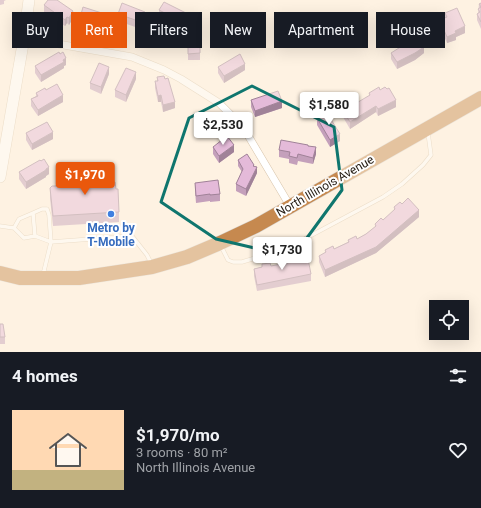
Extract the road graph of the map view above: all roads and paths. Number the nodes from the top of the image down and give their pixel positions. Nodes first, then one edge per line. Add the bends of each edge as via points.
1 (29, 0) edge
2 (27, 12) edge
3 (63, 45) edge
4 (22, 48) edge
5 (481, 98) edge
6 (427, 128) junction
7 (0, 177) edge
8 (290, 206) junction
9 (33, 213) junction
10 (0, 226) edge
11 (14, 228) junction
12 (35, 236) junction
13 (51, 242) junction
14 (220, 243) junction
15 (152, 267) junction
16 (0, 273) edge
17 (20, 278) junction
18 (42, 278) junction
19 (0, 285) edge

1 - 2 street
3 - 8 street via 132,57 151,64 219,103 246,132
4 - 7 street
5 - 6 highway, North Illinois Avenue
6 - 8 highway, North Illinois Avenue
6 - 14 lane via 431,155 402,184 383,197 297,243 242,262 228,260
8 - 14 highway, North Illinois Avenue
9 - 11 lane via 19,219
9 - 12 lane
9 - 13 lane via 42,209 48,210
10 - 11 lane
11 - 12 lane via 24,238
12 - 13 lane
13 - 15 lane via 132,236
13 - 18 lane
14 - 15 highway, North Illinois Avenue via 187,257
15 - 18 highway, North Illinois Avenue via 79,278
16 - 17 highway
17 - 18 highway, North Illinois Avenue
17 - 19 highway

